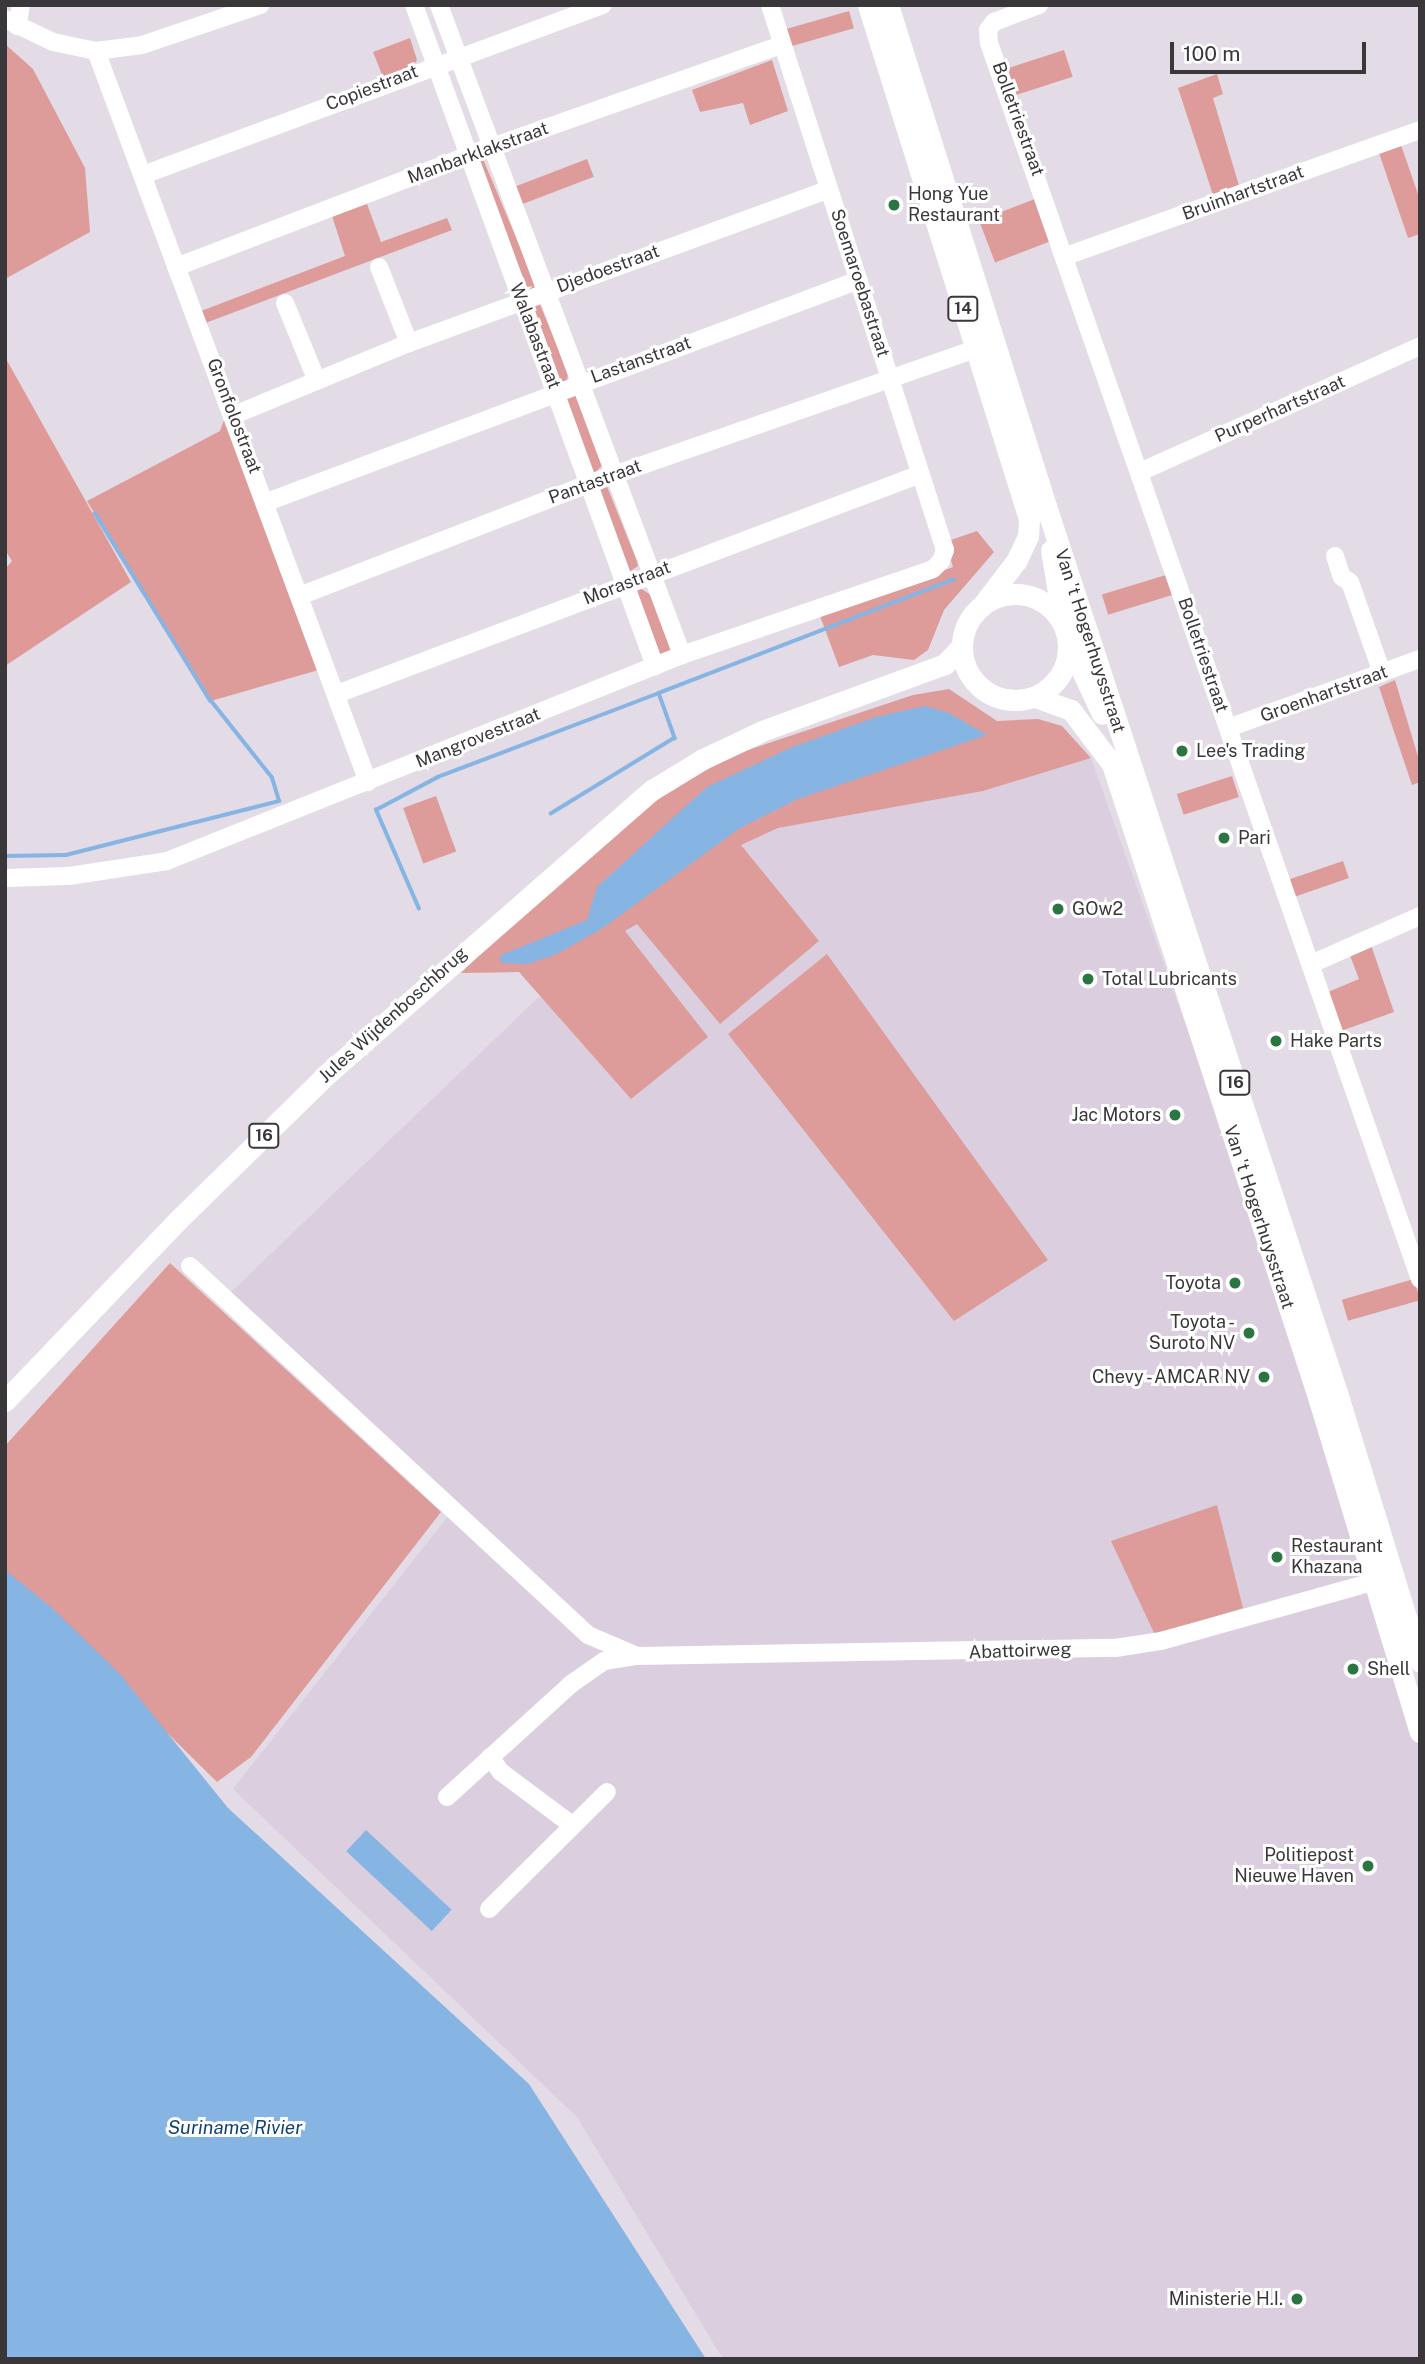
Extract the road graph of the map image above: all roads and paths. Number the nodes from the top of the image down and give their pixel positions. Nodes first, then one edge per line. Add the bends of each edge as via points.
1 (21, 5) edge
2 (260, 5) edge
3 (414, 5) edge
4 (439, 5) edge
5 (603, 5) edge
6 (770, 5) edge
7 (868, 5) edge
8 (888, 5) edge
9 (1039, 5) edge
10 (11, 22) edge
11 (782, 46) junction
12 (96, 51) junction
13 (457, 57) junction
14 (433, 65) junction
15 (1420, 130) edge
16 (490, 148) junction
17 (466, 156) junction
18 (143, 174) junction
19 (829, 189) junction
20 (1066, 256) junction
21 (176, 267) junction
22 (379, 267) dead end
23 (859, 280) junction
24 (544, 292) junction
25 (521, 301) junction
26 (285, 303) dead end
27 (409, 343) junction
28 (1420, 346) edge
29 (976, 349) junction
30 (890, 376) junction
31 (317, 381) junction
32 (578, 383) junction
33 (556, 391) junction
34 (233, 415) junction
35 (1140, 472) junction
36 (918, 475) junction
37 (612, 476) junction
38 (588, 484) junction
39 (267, 502) junction
40 (1046, 506) junction
41 (1335, 556) dead end
42 (942, 561) joint
43 (650, 574) junction
44 (624, 584) junction
45 (302, 595) junction
46 (985, 603) junction
47 (1067, 636) junction
48 (961, 647) junction
49 (682, 655) junction
50 (1420, 659) edge
51 (655, 666) junction
52 (1382, 673) junction
53 (970, 677) junction
54 (337, 694) junction
55 (1035, 697) junction
56 (838, 706) junction
57 (1228, 728) junction
58 (1134, 775) junction
59 (368, 782) junction
60 (5, 878) edge
61 (1420, 916) edge
62 (1311, 964) junction
63 (190, 1266) dead end
64 (1420, 1279) edge
65 (5, 1401) edge
66 (1382, 1579) junction
67 (637, 1656) junction
68 (1420, 1662) edge
69 (1420, 1732) edge
70 (490, 1757) junction
71 (607, 1792) dead end
72 (447, 1797) dead end
73 (572, 1825) junction
74 (489, 1909) dead end

1 - 10 street
2 - 12 street via 142,45
3 - 14 street, Walabastraat
4 - 13 street, Walabastraat
5 - 13 street, Copiestraat
6 - 11 street, Soemaroebastraat
7 - 29 main road, 14
8 - 40 main road, Van 't Hogerhuysstraat / 14
9 - 20 street, Bolletriestraat via 994,22 988,30
10 - 12 street via 53,42
11 - 16 street, Manbarklakstraat
11 - 19 street, Soemaroebastraat
12 - 18 street, Gronfolostraat
13 - 14 street, Copiestraat
13 - 16 street, Walabastraat
14 - 17 street, Walabastraat
14 - 18 street, Copiestraat
15 - 20 street, Bruinhartstraat
16 - 17 street, Manbarklakstraat
16 - 24 street, Walabastraat
17 - 21 street, Manbarklakstraat
17 - 25 street, Walabastraat
18 - 21 street, Gronfolostraat
19 - 23 street, Soemaroebastraat
19 - 24 street, Djedoestraat
20 - 35 street, Bolletriestraat
21 - 34 street, Gronfolostraat
22 - 27 street
23 - 30 street, Soemaroebastraat
23 - 32 street, Lastanstraat
24 - 25 street, Djedoestraat
24 - 32 street, Walabastraat
25 - 27 street, Djedoestraat
25 - 33 street, Walabastraat
26 - 31 street
27 - 31 street, Djedoestraat
28 - 35 street, Purperhartstraat
29 - 30 street, Pantastraat
29 - 46 main road, 14 via 1030,519 1017,560
30 - 36 street, Soemaroebastraat
30 - 37 street, Pantastraat
31 - 34 street, Djedoestraat
32 - 33 street, Lastanstraat
32 - 37 street, Walabastraat
33 - 38 street, Walabastraat
33 - 39 street, Lastanstraat
34 - 39 street, Gronfolostraat
35 - 57 street, Bolletriestraat
36 - 42 street, Soemaroebastraat via 945,550
36 - 43 street, Morastraat
37 - 38 street, Pantastraat
37 - 43 street, Walabastraat
38 - 44 street, Walabastraat
38 - 45 street, Pantastraat
39 - 45 street, Gronfolostraat
40 - 47 main road, Van 't Hogerhuysstraat / 14
40 - 58 main road, Van 't Hogerhuysstraat / 16
41 - 52 street via 1342,576 1350,582
42 - 49 street, Mangrovestraat via 933,569
43 - 44 street, Morastraat
43 - 49 street, Walabastraat
44 - 51 street, Walabastraat
44 - 54 street, Morastraat
45 - 54 street, Gronfolostraat
46 - 47 main road via 1015,594 1031,597 1051,610
46 - 48 main road, 16 via 968,622
47 - 55 main road via 1060,674
47 - 58 main road, Van 't Hogerhuysstraat
48 - 53 main road
48 - 56 main road, Jules Wijdenboschbrug / 16 via 945,664
49 - 51 street, Mangrovestraat
50 - 52 street, Groenhartstraat
51 - 59 street, Mangrovestraat
52 - 57 street, Groenhartstraat
53 - 55 main road, 16 via 995,697
53 - 56 main road, Jules Wijdenboschbrug / 16
54 - 59 street, Gronfolostraat
55 - 66 main road, Van 't Hogerhuysstraat / 16 via 1071,710 1112,764 1318,1397
56 - 65 main road, Jules Wijdenboschbrug / 16 via 762,731 652,790 326,1075 177,1221
57 - 62 street, Bolletriestraat
58 - 66 main road, Van 't Hogerhuysstraat / 16 via 1339,1399
59 - 60 street, Mangrovestraat via 167,861 69,876
61 - 62 street
62 - 64 street, Bolletriestraat
63 - 67 street via 588,1635
66 - 67 street, Abattoirweg via 1161,1641 1115,1648
66 - 68 main road, Van 't Hogerhuysstraat / 16
66 - 69 main road, Van 't Hogerhuysstraat / 16
67 - 70 street, Abattoirweg via 604,1661 587,1671
70 - 72 street, Abattoirweg
70 - 73 street via 501,1772
71 - 73 street
73 - 74 street

